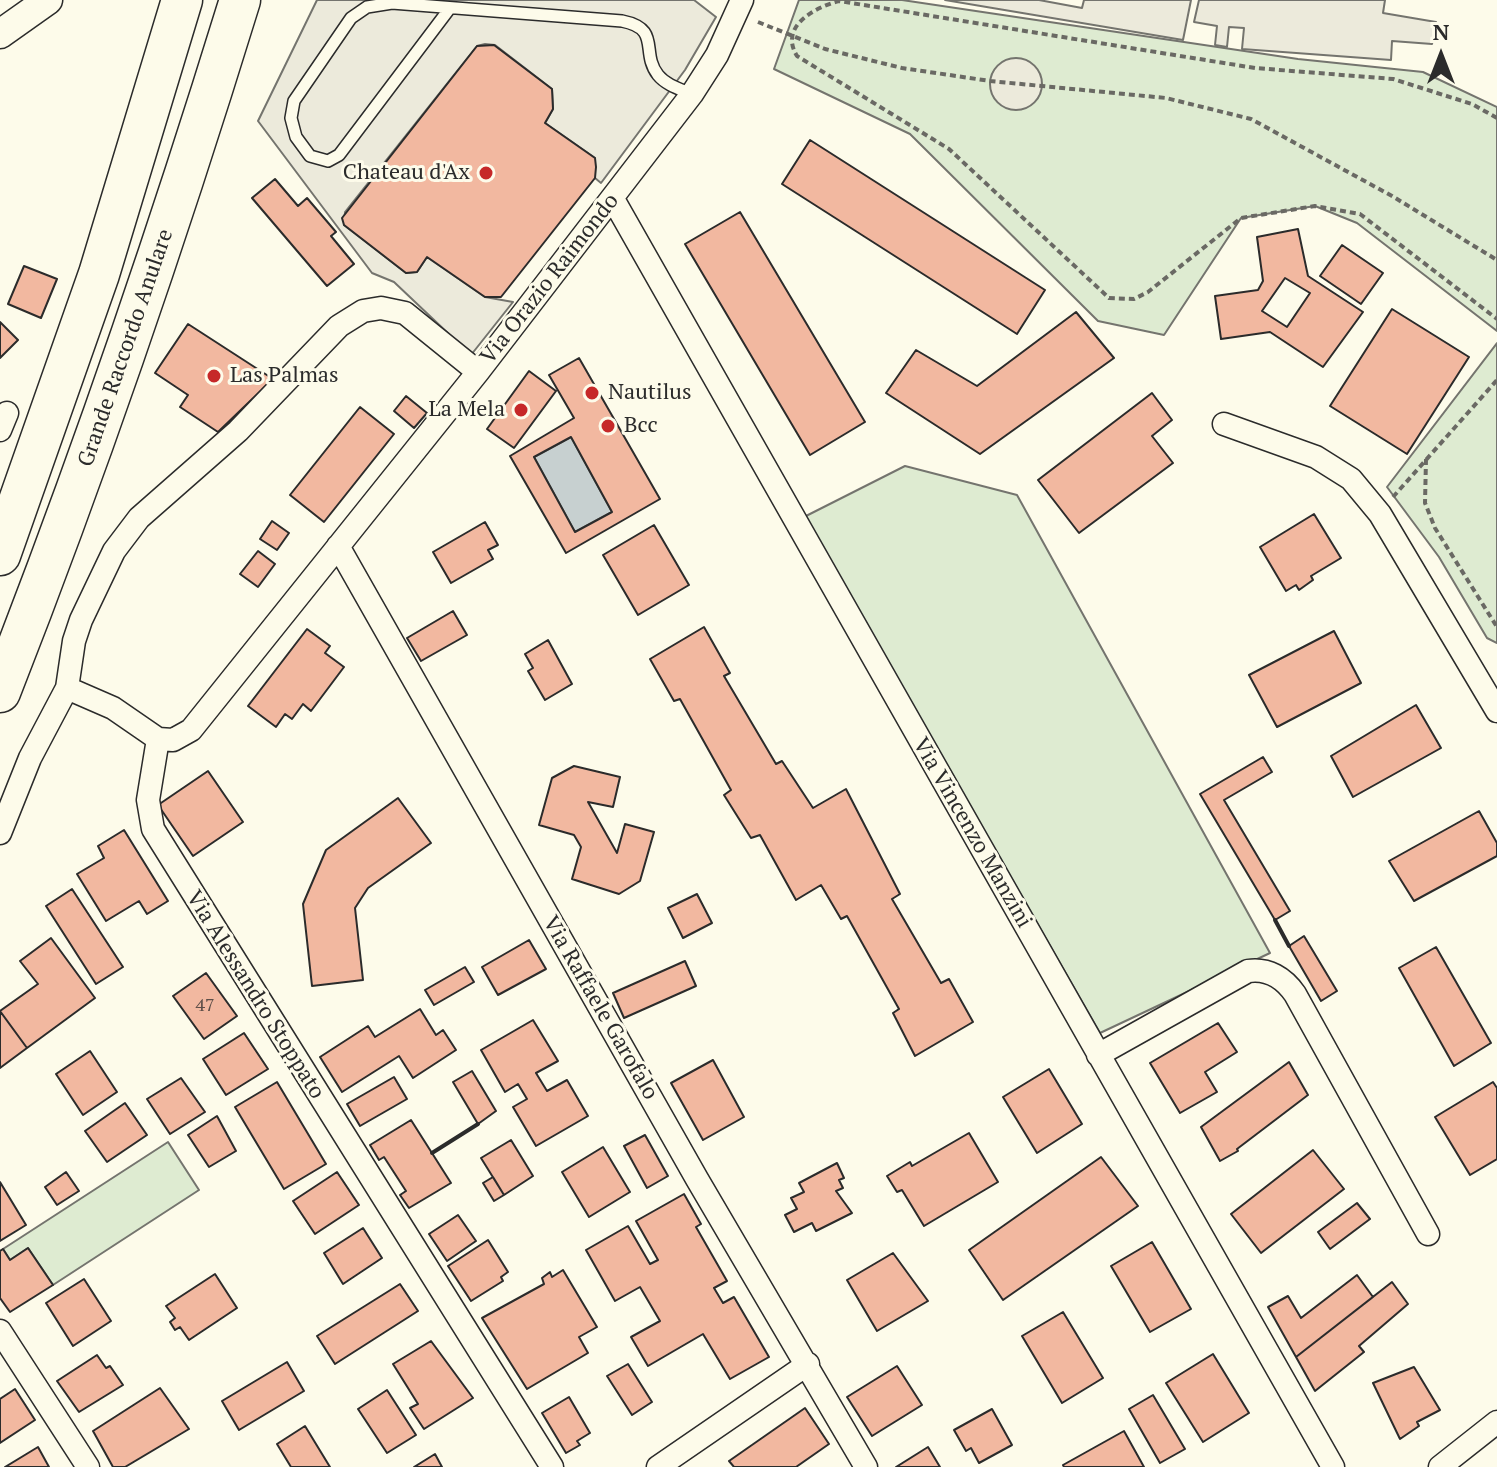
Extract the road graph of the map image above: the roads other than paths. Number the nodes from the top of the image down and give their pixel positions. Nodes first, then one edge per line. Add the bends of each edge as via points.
1 (48, 0) edge
2 (182, 0) edge
3 (240, 0) edge
4 (740, 7) edge
5 (450, 8) junction
6 (0, 34) edge
7 (692, 94) junction
8 (613, 199) junction
9 (478, 372) junction
10 (1224, 424) dead end
11 (338, 546) junction
12 (0, 555) edge
13 (67, 688) junction
14 (0, 692) edge
15 (1497, 711) edge
16 (158, 739) junction
17 (0, 833) edge
18 (1098, 1055) junction
19 (1428, 1234) dead end
20 (0, 1331) edge
21 (808, 1364) junction
22 (1497, 1422) edge
23 (88, 1467) edge
24 (552, 1467) edge
25 (658, 1467) edge
26 (866, 1467) edge
27 (1333, 1467) edge
28 (1440, 1467) edge

1 - 6 street
2 - 12 highway via 99,274
3 - 14 highway, Grande Raccordo Anulare via 146,294
4 - 7 street, Via Orazio Raimondo
5 - 5 lane via 386,3 351,18 294,101 293,131 310,156 328,161 339,155
5 - 7 lane via 636,25 649,38 652,65 660,78
7 - 8 street, Via Orazio Raimondo
8 - 9 street, Via Orazio Raimondo
8 - 18 street, Via Vincenzo Manzini
9 - 11 street, Via Orazio Raimondo
9 - 13 street via 399,311 370,309 347,320 126,534 77,630
10 - 15 street via 1334,465 1351,479 1380,514
11 - 16 street via 191,730 173,740
11 - 21 street, Via Raffaele Garofalo via 697,1179
13 - 16 street via 113,708
13 - 17 street via 30,758
16 - 24 street, Via Alessandro Stoppato via 148,800 153,829
18 - 19 street via 1248,971 1279,977 1295,994
18 - 27 street, Via Vincenzo Manzini
20 - 23 street
21 - 25 street
21 - 26 street, Via Raffaele Garofalo
22 - 28 street

